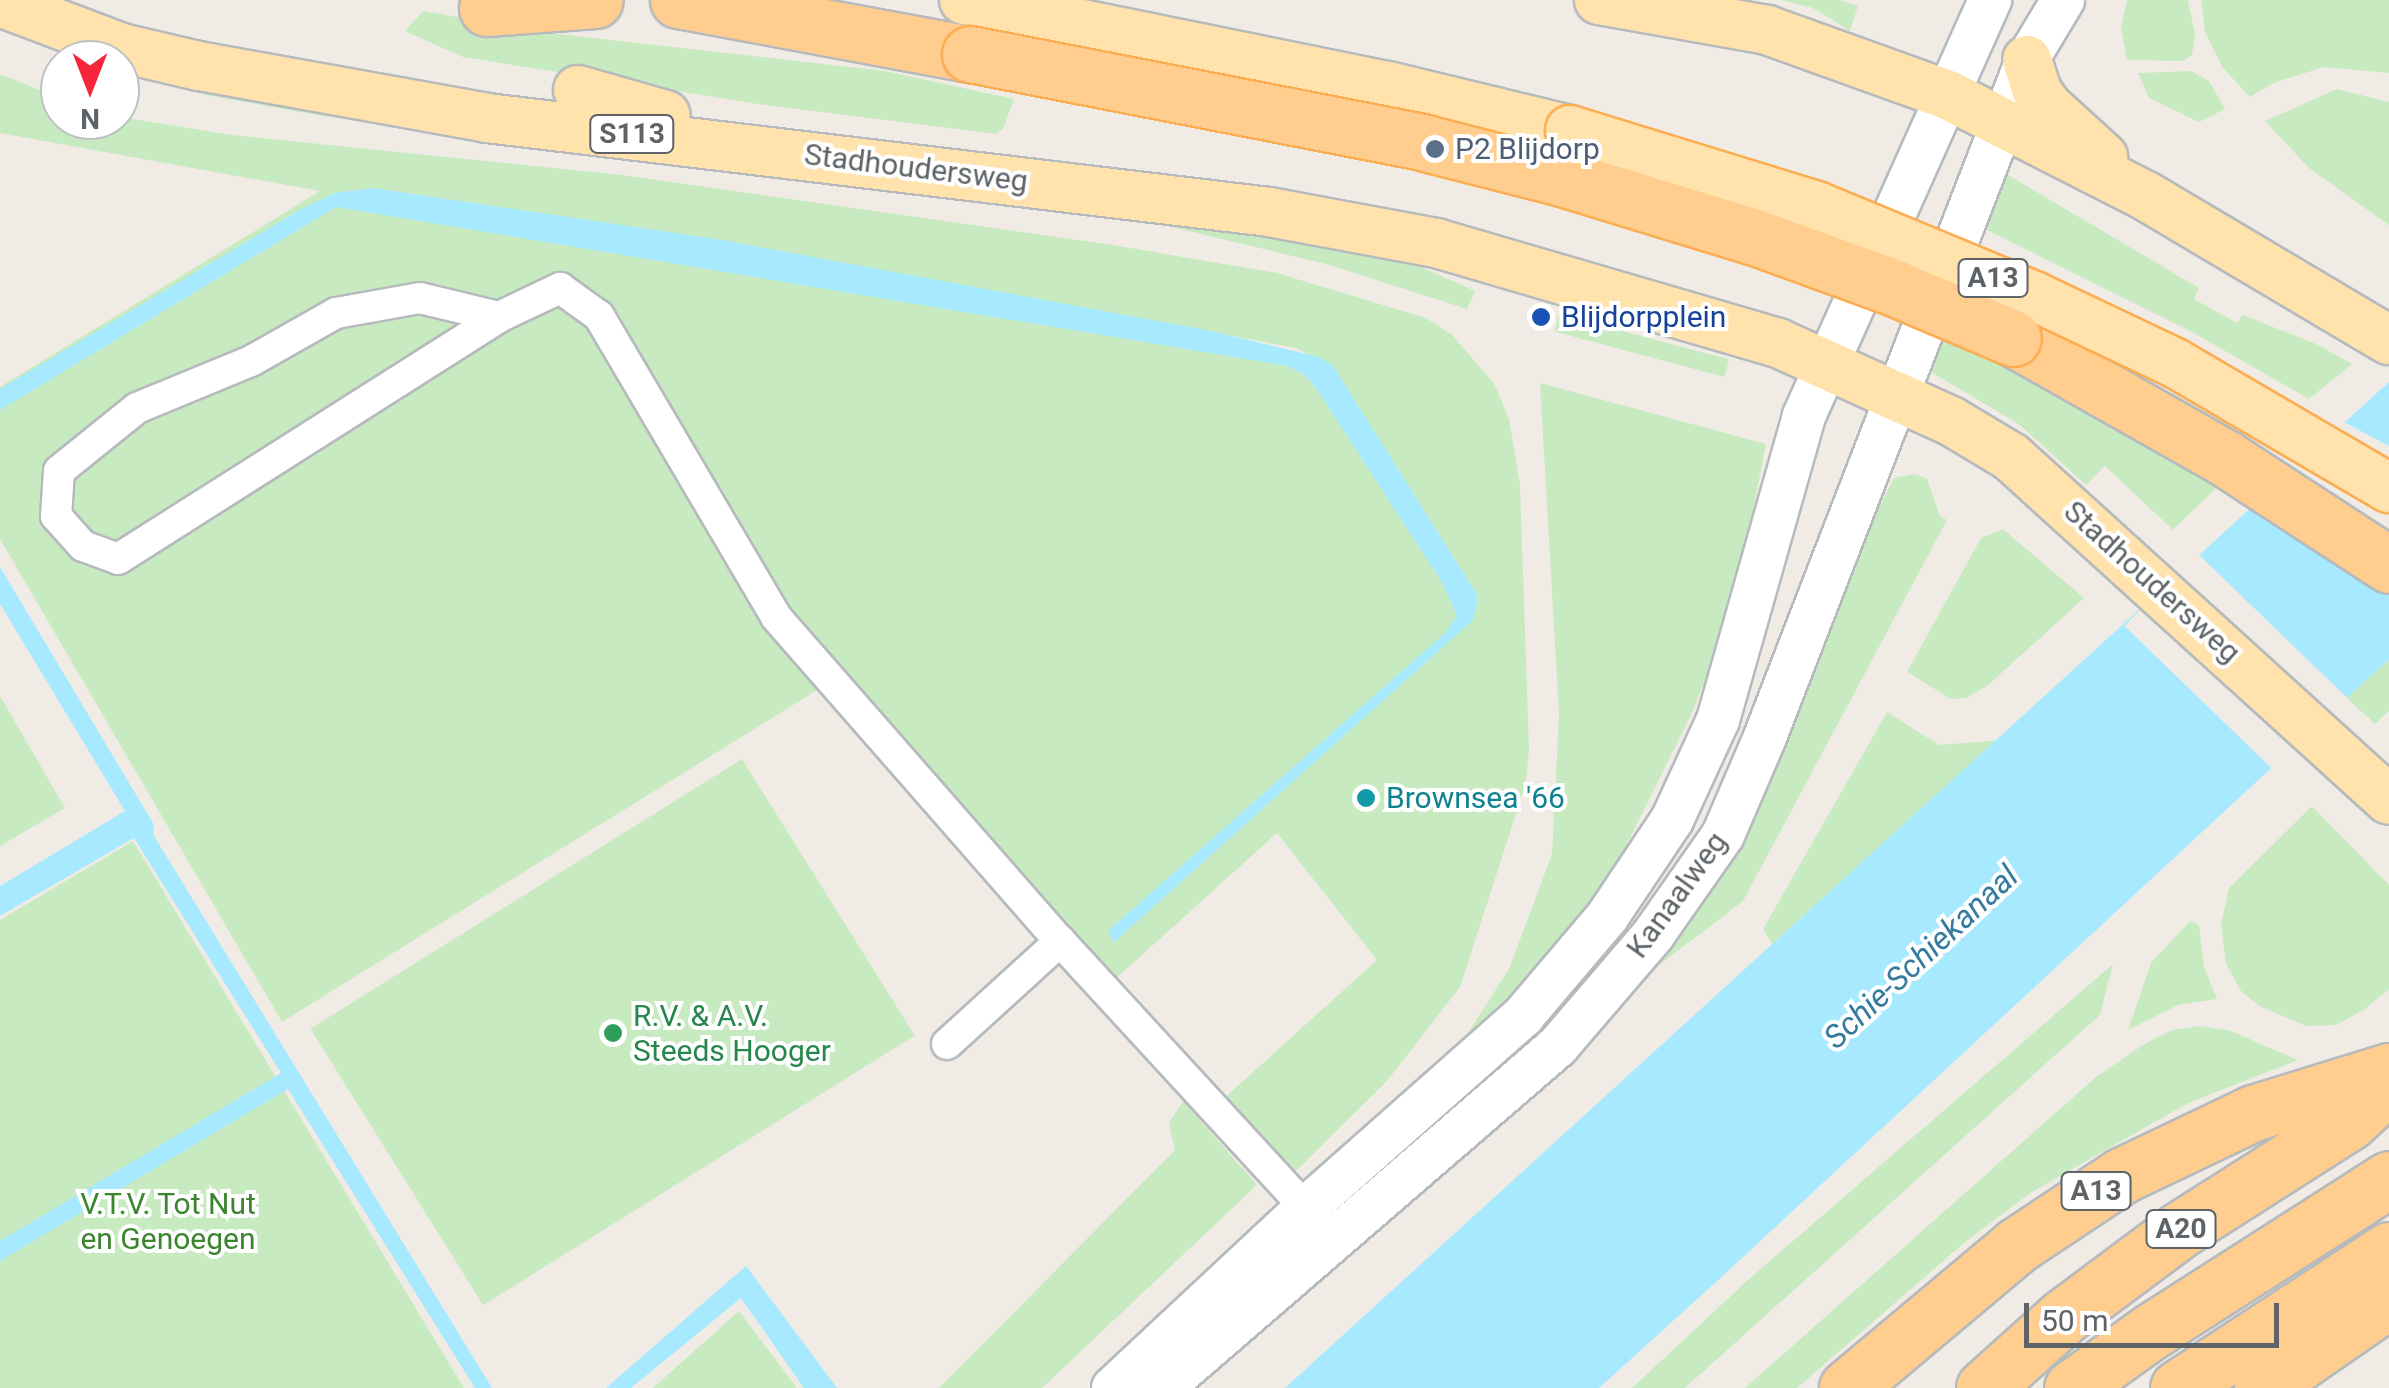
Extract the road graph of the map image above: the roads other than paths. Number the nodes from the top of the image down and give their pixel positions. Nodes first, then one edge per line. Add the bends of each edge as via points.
1 (595, 0) edge
2 (678, 0) edge
3 (964, 0) edge
4 (1600, 0) edge
5 (1990, 0) edge
6 (2063, 0) edge
7 (0, 2) edge
8 (488, 8) dead end
9 (2027, 60) junction
10 (578, 90) dead end
11 (1948, 95) junction
12 (2002, 122) junction
13 (853, 159) junction
14 (2146, 196) junction
15 (499, 317) junction
16 (2375, 332) edge
17 (1826, 361) junction
18 (1894, 394) junction
19 (2389, 488) edge
20 (2389, 565) edge
21 (2389, 800) edge
22 (1060, 940) junction
23 (947, 1044) dead end
24 (2389, 1070) edge
25 (2389, 1085) edge
26 (2389, 1179) edge
27 (1306, 1208) junction
28 (1336, 1241) junction
29 (2389, 1250) edge
30 (2389, 1300) edge
31 (2389, 1335) edge
32 (1113, 1388) edge
33 (1162, 1388) edge
34 (1847, 1388) edge
35 (1984, 1388) edge
36 (2072, 1388) edge
37 (2178, 1388) edge
38 (2262, 1388) edge
39 (2313, 1388) edge

1 - 8 highway
2 - 20 highway, A13, bridge via 1421,142 1754,236 2013,338 2225,458
3 - 19 main road, A13, bridge via 1388,86 1570,130 1817,206 2176,363
4 - 11 main road via 1767,30
5 - 11 main road
6 - 9 main road
7 - 13 main road, Stadhoudersweg / S113 via 122,48 297,86 487,118
9 - 12 main road
9 - 14 main road via 2047,106
10 - 13 main road
11 - 12 main road
11 - 17 main road
12 - 14 main road
12 - 18 main road
13 - 17 main road, Stadhoudersweg / S113 via 1269,212 1436,243
14 - 16 main road
15 - 15 street via 420,298 336,312 251,361 137,408 59,472 56,516 83,546 118,559
15 - 22 street via 560,288 599,316 776,617
17 - 18 main road, Stadhoudersweg
17 - 27 main road, Kanaalweg via 1804,416 1718,720 1672,820 1607,917 1524,1016
18 - 21 main road, Stadhoudersweg via 2011,457
18 - 28 main road, Kanaalweg via 1724,834 1652,935 1558,1046
22 - 23 street
22 - 27 street
24 - 34 highway, A13 via 2253,1112 2122,1175 2016,1246
25 - 35 highway, A20 via 2350,1122 2181,1230 2062,1317
26 - 36 highway, A20
27 - 28 street
27 - 32 main road, Kanaalweg
28 - 33 main road, Kanaalweg
29 - 37 highway
30 - 38 highway
31 - 39 highway

